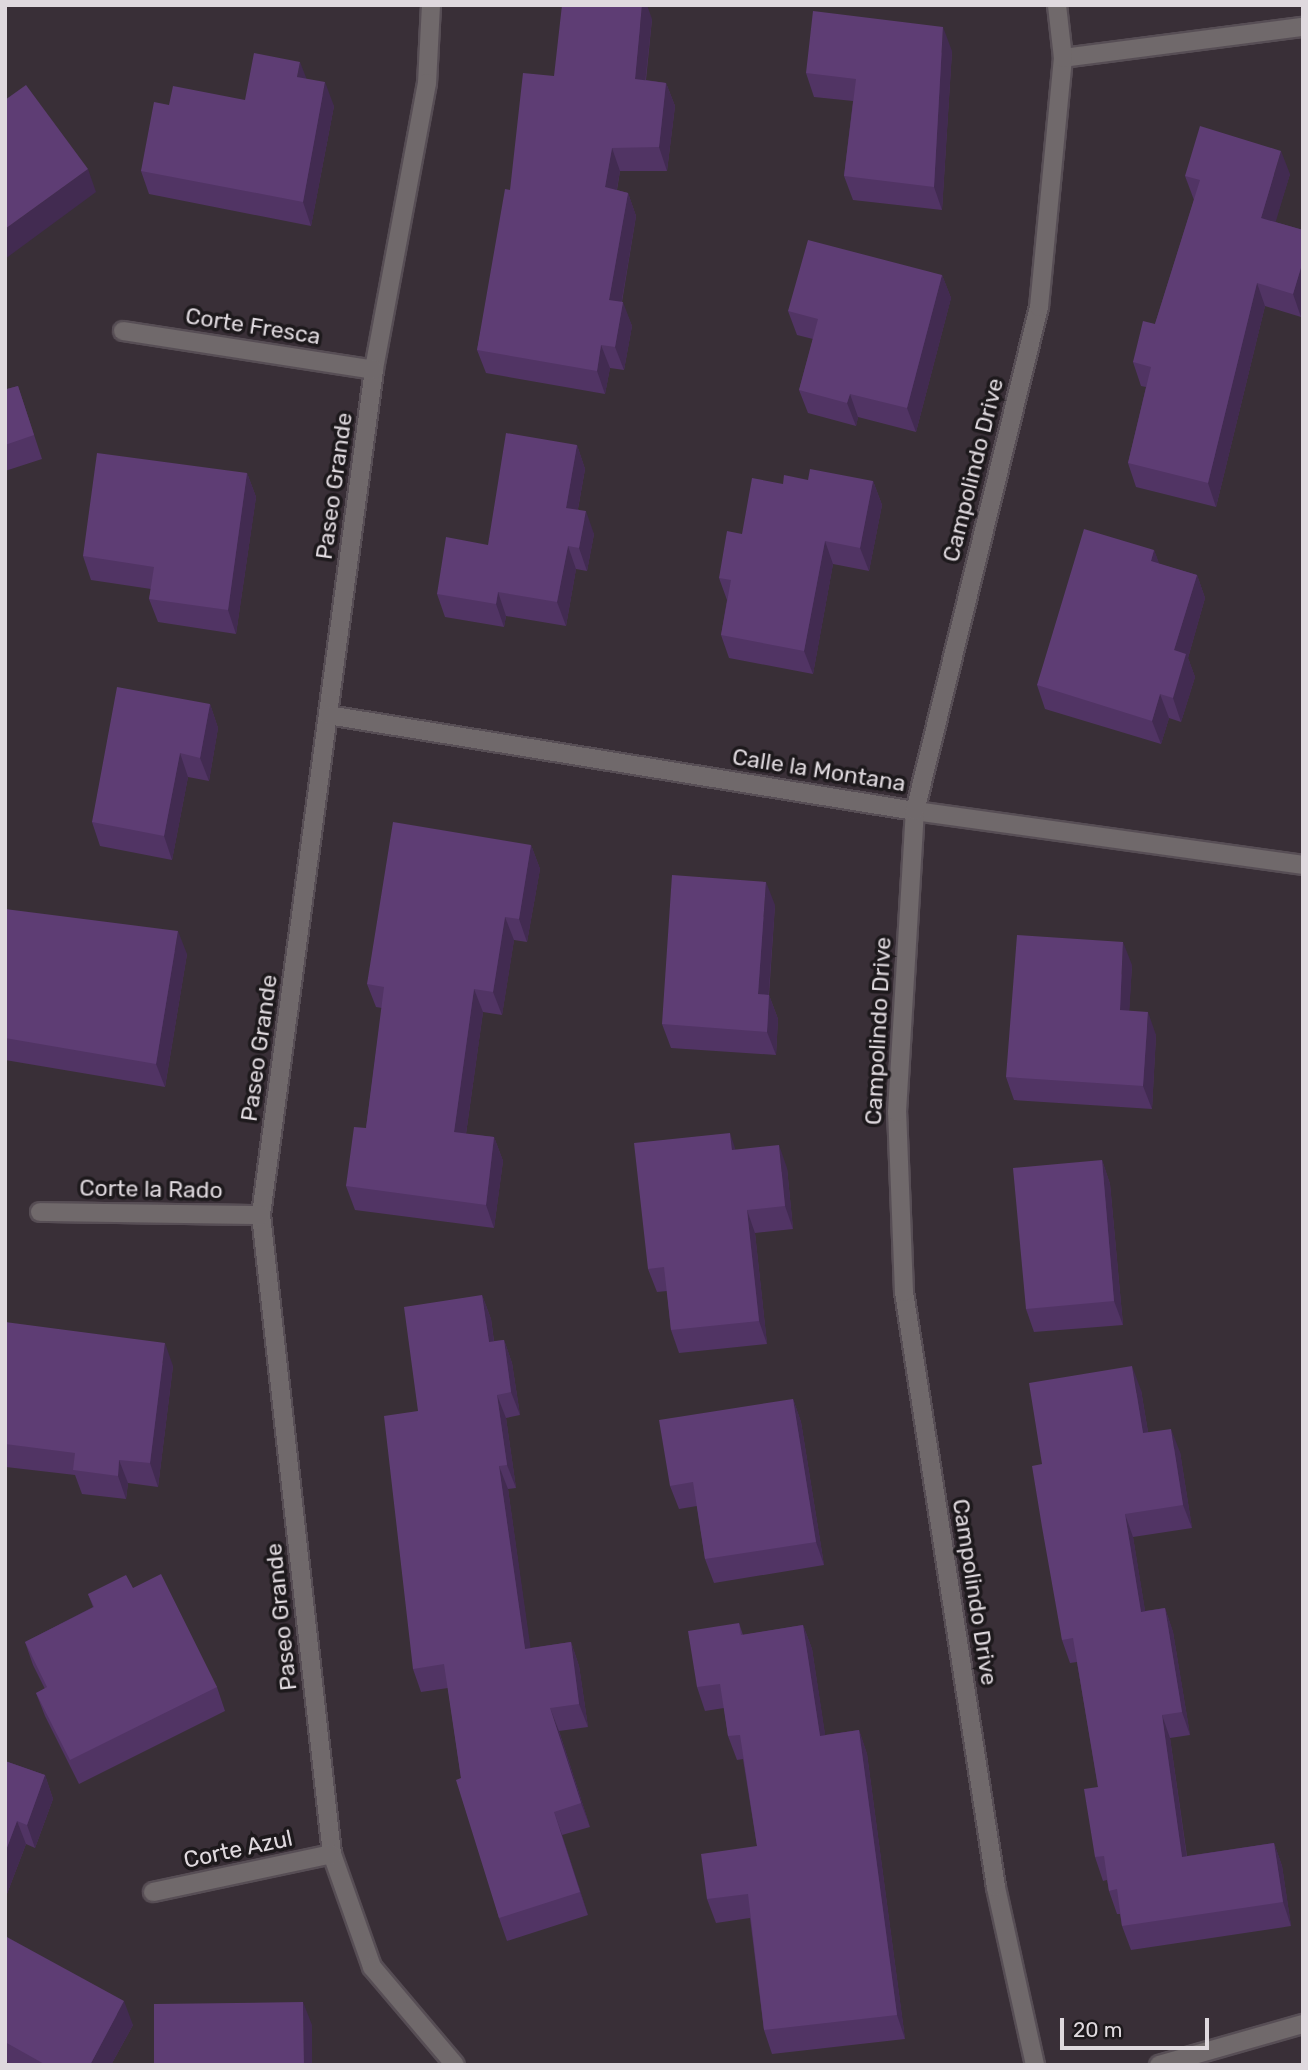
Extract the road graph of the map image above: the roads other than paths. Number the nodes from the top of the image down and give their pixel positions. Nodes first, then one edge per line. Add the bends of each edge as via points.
1 (431, 5) edge
2 (1057, 5) edge
3 (1303, 27) edge
4 (1063, 58) junction
5 (123, 331) dead end
6 (374, 370) junction
7 (328, 715) junction
8 (915, 811) junction
9 (1303, 865) edge
10 (40, 1212) dead end
11 (261, 1215) junction
12 (332, 1854) junction
13 (153, 1892) dead end
14 (1303, 2024) edge
15 (455, 2065) edge
16 (1035, 2065) edge
17 (1159, 2065) edge

1 - 6 street, Paseo Grande via 427,83
2 - 4 street, Campolindo Drive
3 - 4 street
4 - 8 street, Campolindo Drive via 1039,307
5 - 6 street, Corte Fresca
6 - 7 street, Paseo Grande
7 - 8 street, Calle la Montana
7 - 11 street, Paseo Grande
8 - 9 street, Calle la Montana
8 - 16 street, Campolindo Drive via 897,1112 904,1292 996,1887
10 - 11 street, Corte la Rado
11 - 12 street, Paseo Grande
12 - 13 street, Corte Azul
12 - 15 street, Paseo Grande via 372,1967
14 - 17 street

